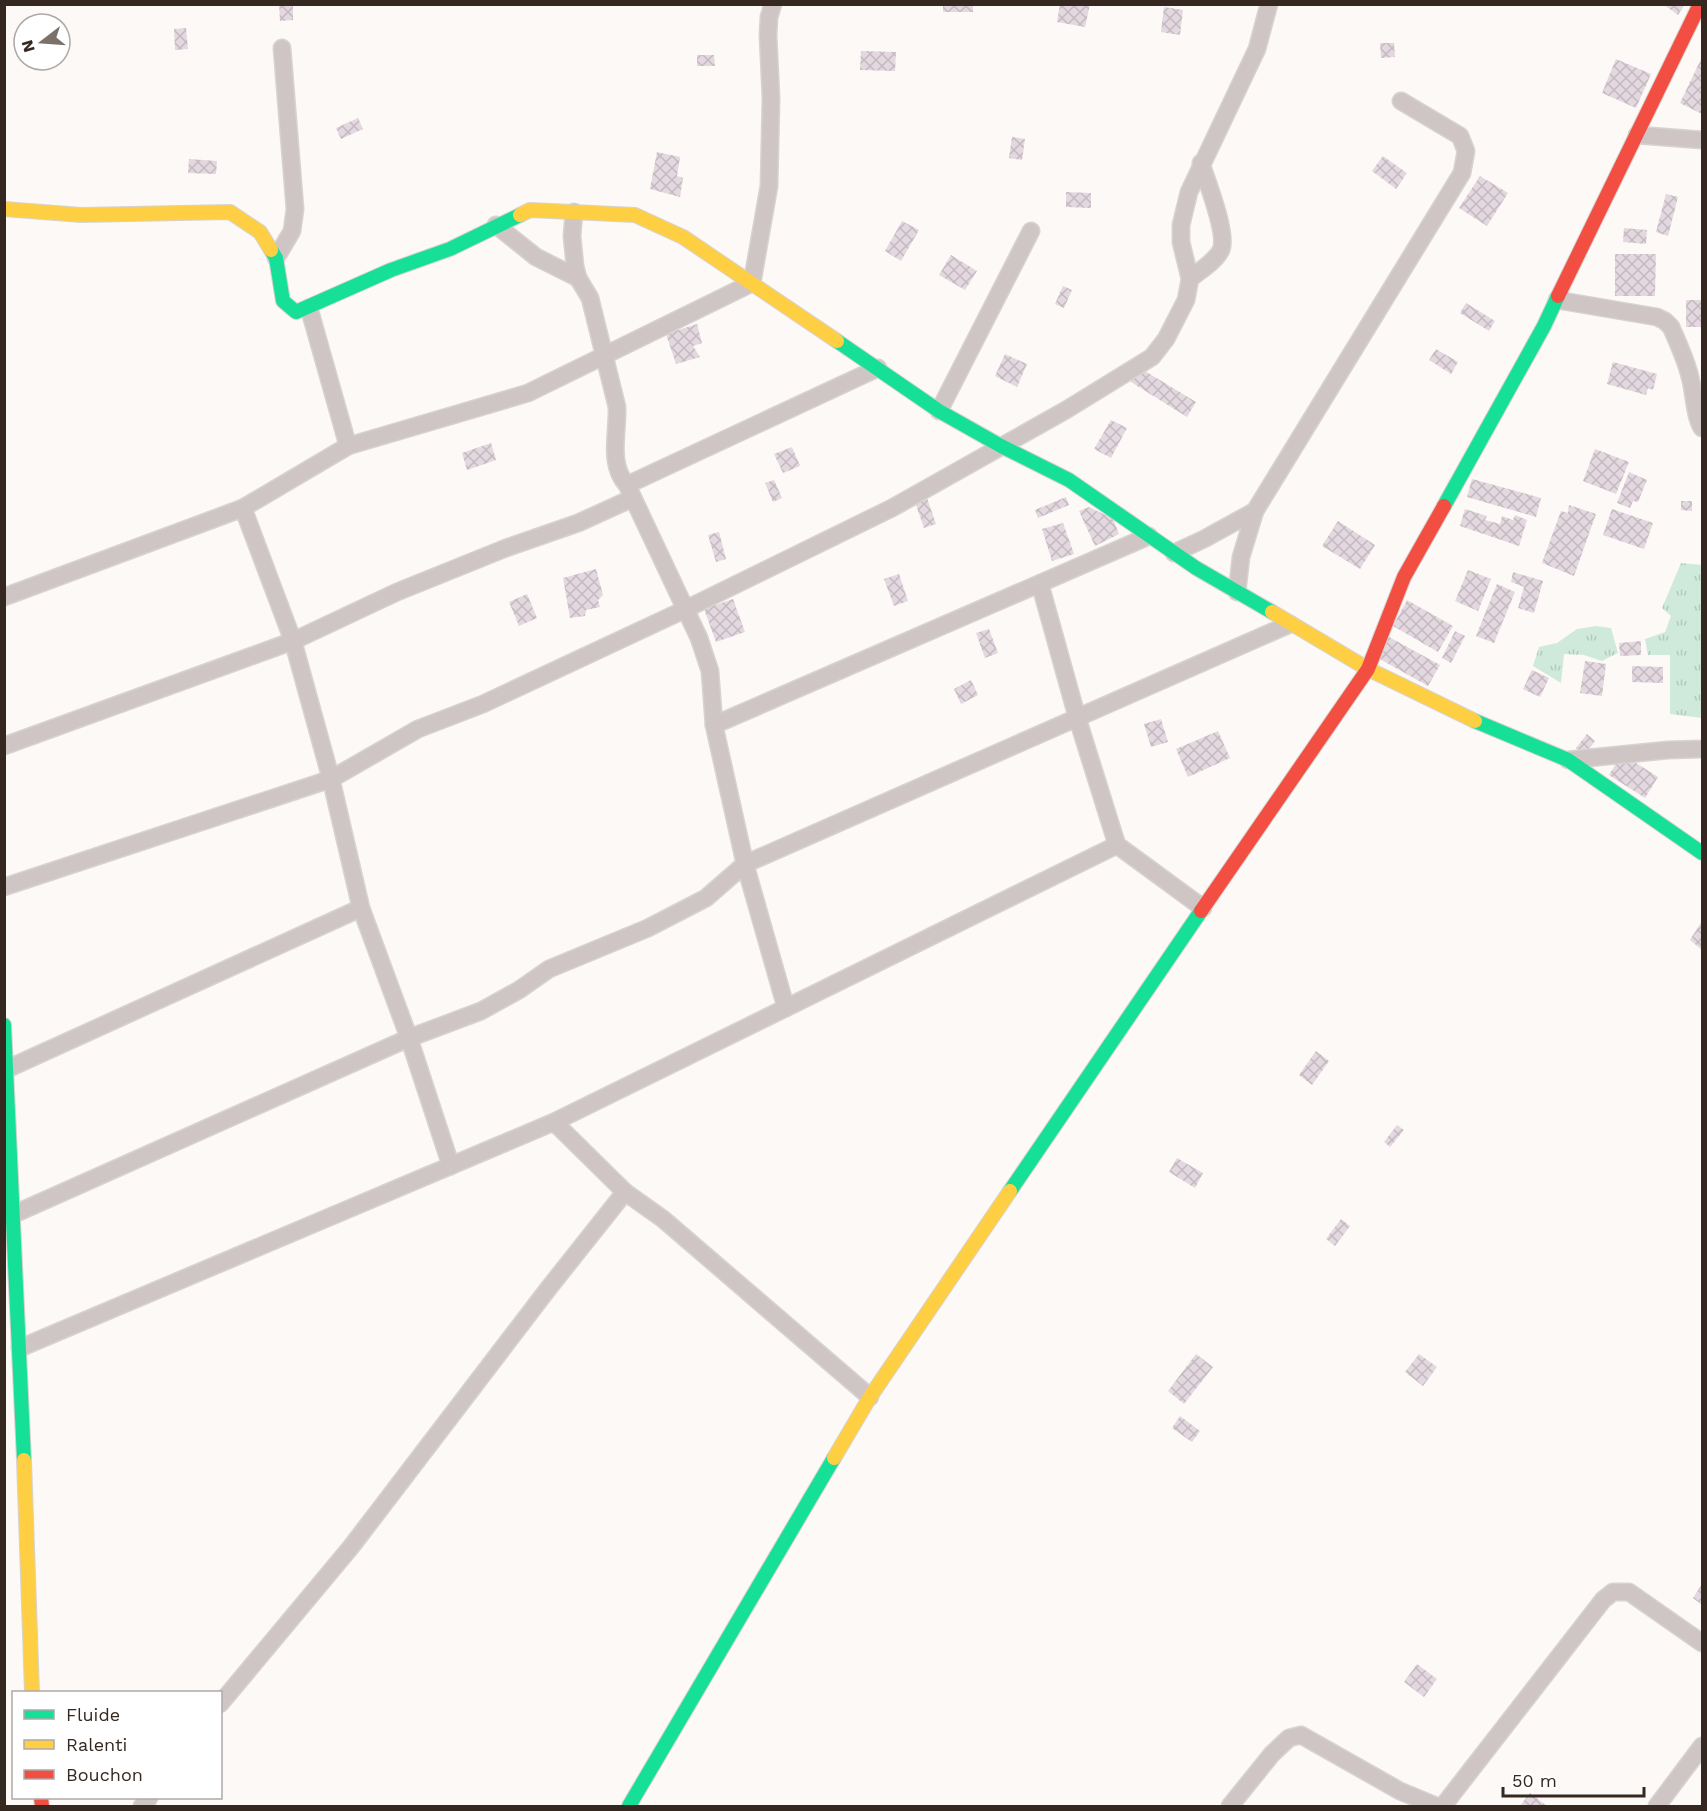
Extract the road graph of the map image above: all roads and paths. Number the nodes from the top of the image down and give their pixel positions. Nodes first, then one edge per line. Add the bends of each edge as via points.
1 (773, 4) edge
2 (1269, 4) edge
3 (1700, 4) edge
4 (282, 48) dead end
5 (1401, 101) dead end
6 (1636, 135) junction
7 (1702, 140) edge
8 (1201, 163) junction
9 (4, 209) edge
10 (574, 212) junction
11 (496, 225) junction
12 (1031, 231) dead end
13 (276, 258) junction
14 (578, 278) junction
15 (1190, 279) junction
16 (752, 284) junction
17 (1557, 300) junction
18 (309, 308) junction
19 (604, 354) junction
20 (878, 368) junction
21 (939, 411) junction
22 (1702, 428) edge
23 (348, 446) junction
24 (1000, 446) junction
25 (630, 492) junction
26 (243, 508) junction
27 (1255, 511) junction
28 (1149, 536) junction
29 (1174, 553) junction
30 (1040, 584) junction
31 (1237, 592) junction
32 (4, 597) edge
33 (686, 609) junction
34 (1290, 624) junction
35 (293, 641) junction
36 (1368, 669) junction
37 (1077, 717) junction
38 (714, 725) junction
39 (4, 746) edge
40 (1702, 749) edge
41 (1568, 760) junction
42 (331, 779) junction
43 (1117, 845) junction
44 (1702, 853) edge
45 (745, 864) junction
46 (4, 887) edge
47 (361, 908) junction
48 (1203, 908) junction
49 (786, 1008) junction
50 (4, 1025) edge
51 (409, 1038) junction
52 (7, 1068) junction
53 (554, 1122) junction
54 (451, 1166) junction
55 (625, 1192) junction
56 (12, 1215) junction
57 (20, 1348) junction
58 (870, 1397) junction
59 (1702, 1643) edge
60 (32, 1691) edge
61 (222, 1702) edge
62 (1702, 1746) edge
63 (629, 1806) edge
64 (1230, 1806) edge
65 (1436, 1806) edge
66 (1443, 1806) edge
67 (1657, 1806) edge

1 - 16 street via 768,34 769,186
2 - 8 street via 1257,49
3 - 6 street
4 - 13 street via 295,209 292,231
5 - 27 street via 1460,136 1466,151 1462,173
6 - 7 street
6 - 17 street
8 - 15 street via 1181,225
8 - 15 street via 1223,241 1216,257
9 - 13 street via 81,215 230,212 260,232
10 - 11 street via 530,210
10 - 14 street via 572,236
10 - 16 street via 635,214 683,237
11 - 14 street via 536,257
11 - 18 street via 450,249 391,270
12 - 21 street
13 - 18 street via 283,301 296,312
14 - 19 street via 590,298
15 - 24 street via 1186,300 1152,357
16 - 19 street
16 - 20 street
17 - 22 street via 1665,321 1690,376
17 - 36 street via 1404,577
18 - 23 street
19 - 23 street via 528,393
19 - 25 street via 617,407 614,454 618,476
20 - 21 street
20 - 25 street
21 - 24 street
23 - 26 street
24 - 28 street via 1069,480
24 - 33 street via 892,508
25 - 33 street
25 - 35 street via 578,523 397,592
26 - 32 street
26 - 35 street
27 - 29 street
27 - 31 street via 1241,557
28 - 29 street
28 - 30 street
29 - 31 street
30 - 37 street
30 - 38 street
31 - 34 street
33 - 38 street via 710,671
33 - 42 street via 483,704 418,729
34 - 36 street
34 - 37 street
35 - 39 street
35 - 42 street
36 - 41 street via 1460,715
36 - 48 street
37 - 43 street
37 - 45 street
38 - 45 street
40 - 41 street
41 - 44 street
42 - 46 street
42 - 47 street
43 - 48 street
43 - 49 street
45 - 49 street
45 - 51 street via 697,903 549,969 481,1011
47 - 51 street
47 - 52 street
48 - 58 street
49 - 53 street
50 - 52 street
51 - 54 street
51 - 56 street
52 - 56 street
53 - 54 street
53 - 55 street
54 - 57 street
55 - 58 street via 663,1219
55 - 61 street via 351,1547
56 - 57 street
57 - 60 street
58 - 63 street
59 - 66 street via 1629,1592 1613,1592
62 - 67 street
64 - 65 street via 1272,1754 1289,1738 1301,1735 1400,1791

